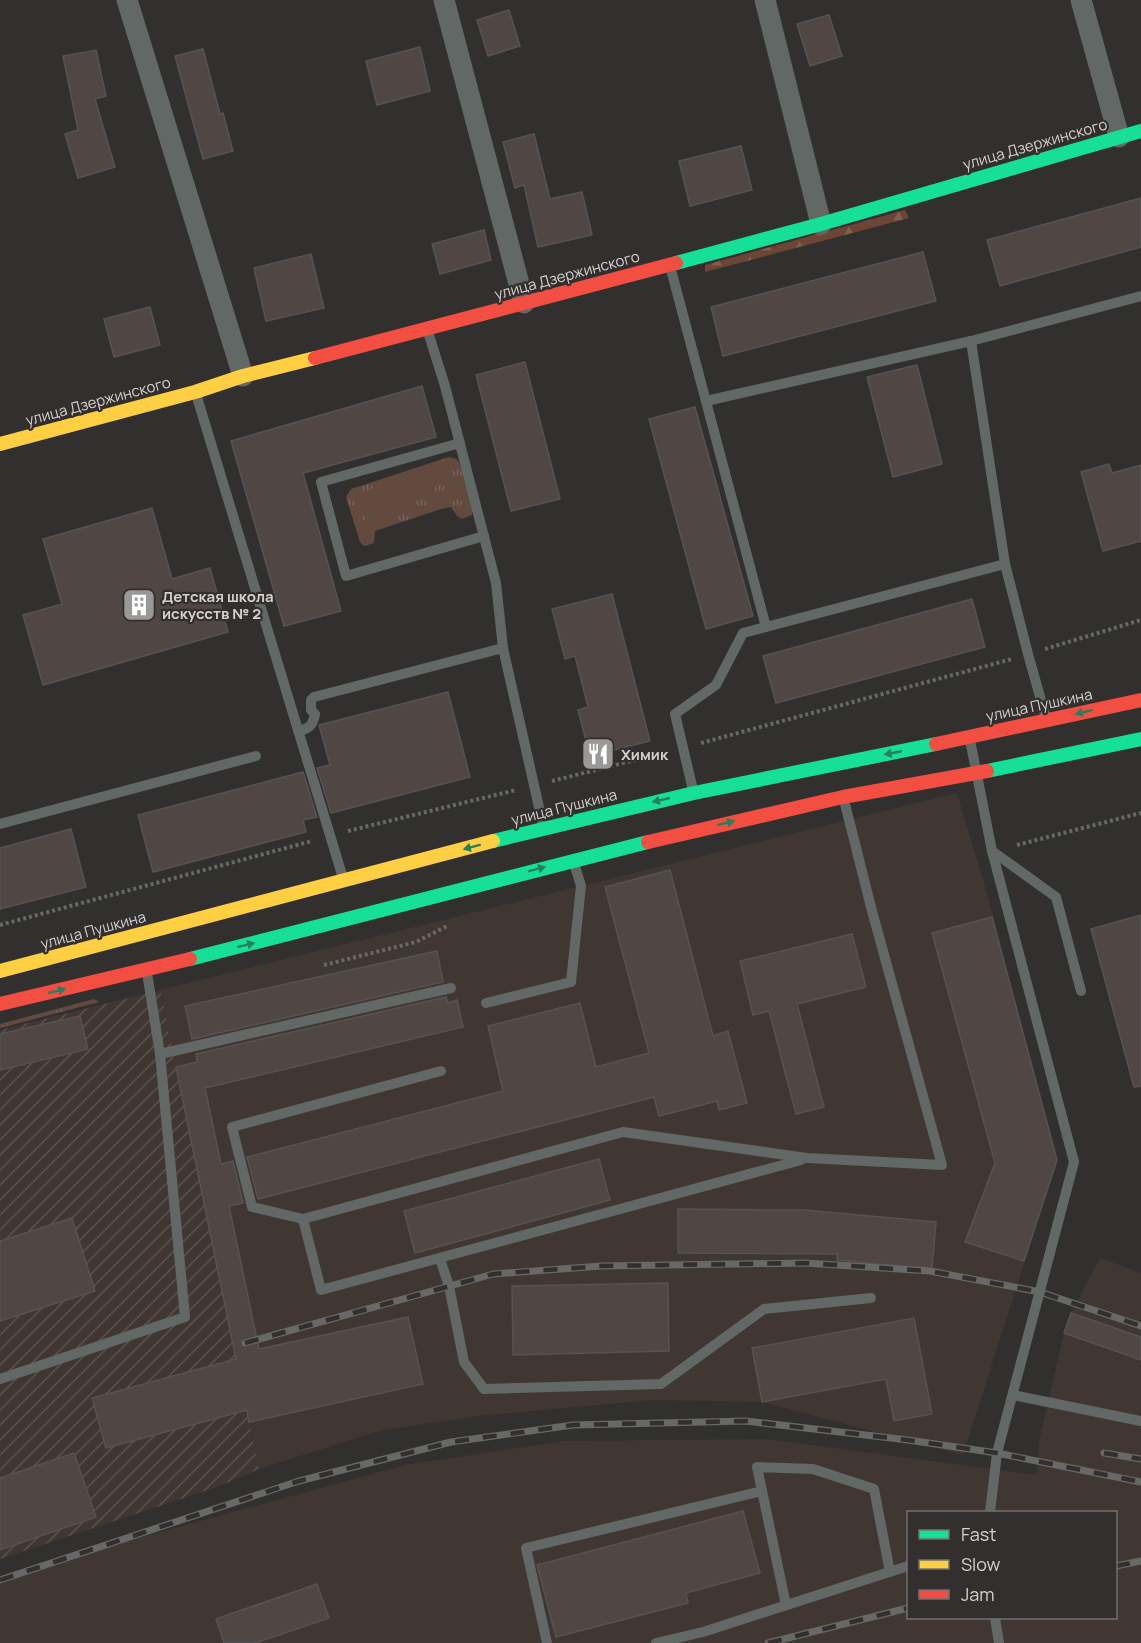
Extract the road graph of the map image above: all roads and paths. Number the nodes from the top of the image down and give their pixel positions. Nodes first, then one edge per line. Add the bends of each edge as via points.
1 (126, 0) edge
2 (444, 0) edge
3 (765, 0) edge
4 (1081, 0) edge
5 (1141, 131) edge
6 (1119, 137) junction
7 (822, 224) junction
8 (669, 264) junction
9 (1141, 296) edge
10 (524, 303) junction
11 (428, 330) junction
12 (971, 341) junction
13 (243, 376) junction
14 (195, 392) junction
15 (706, 401) junction
16 (460, 443) junction
17 (0, 444) edge
18 (484, 536) junction
19 (1005, 564) junction
20 (1141, 620) edge
21 (766, 627) junction
22 (502, 648) junction
23 (1028, 654) junction
24 (1141, 700) edge
25 (1047, 721) junction
26 (298, 731) junction
27 (969, 737) junction
28 (1141, 739) edge
29 (682, 748) junction
30 (256, 756) dead end
31 (977, 773) junction
32 (533, 785) junction
33 (694, 793) junction
34 (843, 797) junction
35 (1141, 813) edge
36 (0, 824) edge
37 (543, 828) junction
38 (330, 836) junction
39 (992, 851) junction
40 (573, 860) junction
41 (344, 881) junction
42 (0, 925) edge
43 (147, 970) junction
44 (0, 971) edge
45 (451, 988) dead end
46 (1081, 991) dead end
47 (486, 1003) dead end
48 (0, 1004) edge
49 (160, 1054) junction
50 (441, 1071) dead end
51 (807, 1158) junction
52 (303, 1219) junction
53 (440, 1258) junction
54 (871, 1298) dead end
55 (0, 1379) edge
56 (1013, 1395) junction
57 (1141, 1420) edge
58 (762, 1491) junction
59 (990, 1511) edge
60 (907, 1567) edge
61 (890, 1572) junction
62 (786, 1605) junction
63 (995, 1619) edge
64 (547, 1643) edge
65 (656, 1643) edge
66 (999, 1643) edge

1 - 13 street
2 - 10 street
3 - 7 street
4 - 6 street
5 - 6 main road, улица Дзержинского
6 - 7 main road, улица Дзержинского
7 - 8 main road, улица Дзержинского
8 - 10 main road, улица Дзержинского
8 - 15 lane
9 - 12 lane
10 - 11 main road, улица Дзержинского
11 - 13 main road, улица Дзержинского
11 - 16 lane
12 - 15 lane
12 - 19 lane
13 - 14 main road, улица Дзержинского
14 - 17 main road, улица Дзержинского
14 - 26 lane
15 - 21 lane
16 - 18 lane
16 - 18 lane via 321,482 346,576
18 - 22 lane via 496,583
19 - 21 lane
19 - 23 lane
20 - 23 path
21 - 29 lane via 743,633 716,685 675,714
22 - 26 lane via 314,697 310,705 314,721 307,730
22 - 32 lane
23 - 25 lane
23 - 29 path
24 -> 25 main road, улица Пушкина
25 - 27 main road, улица Пушкина
26 - 38 lane
27 - 31 lane
27 -> 33 main road, улица Пушкина
28 - 31 main road
29 - 32 path
29 - 33 lane
30 - 36 lane
31 - 34 main road
31 - 39 lane
32 - 37 lane
32 - 38 path
33 -> 37 main road, улица Пушкина
40 -> 34 main road
34 - 51 lane via 942,1165
35 - 39 path
37 -> 41 main road, улица Пушкина
38 - 41 lane
38 - 42 path
39 - 46 lane via 1056,897
39 - 56 lane via 1074,1162
43 -> 40 main road
40 - 47 lane via 581,886 571,982
41 - 44 main road, улица Пушкина
48 -> 43 main road
43 - 49 lane
45 - 49 lane
49 - 55 lane via 185,1317
50 - 52 lane via 232,1127 252,1207
51 - 52 lane via 623,1132
51 - 53 lane
52 - 53 lane via 321,1290
53 - 54 lane via 464,1362 484,1389 661,1384 764,1309
56 - 57 lane
56 - 59 lane via 997,1453
58 - 61 lane via 757,1467 813,1468 874,1489
58 - 62 lane
58 - 64 lane via 526,1548
60 - 61 lane
61 - 62 lane
62 - 65 lane
63 - 66 lane

